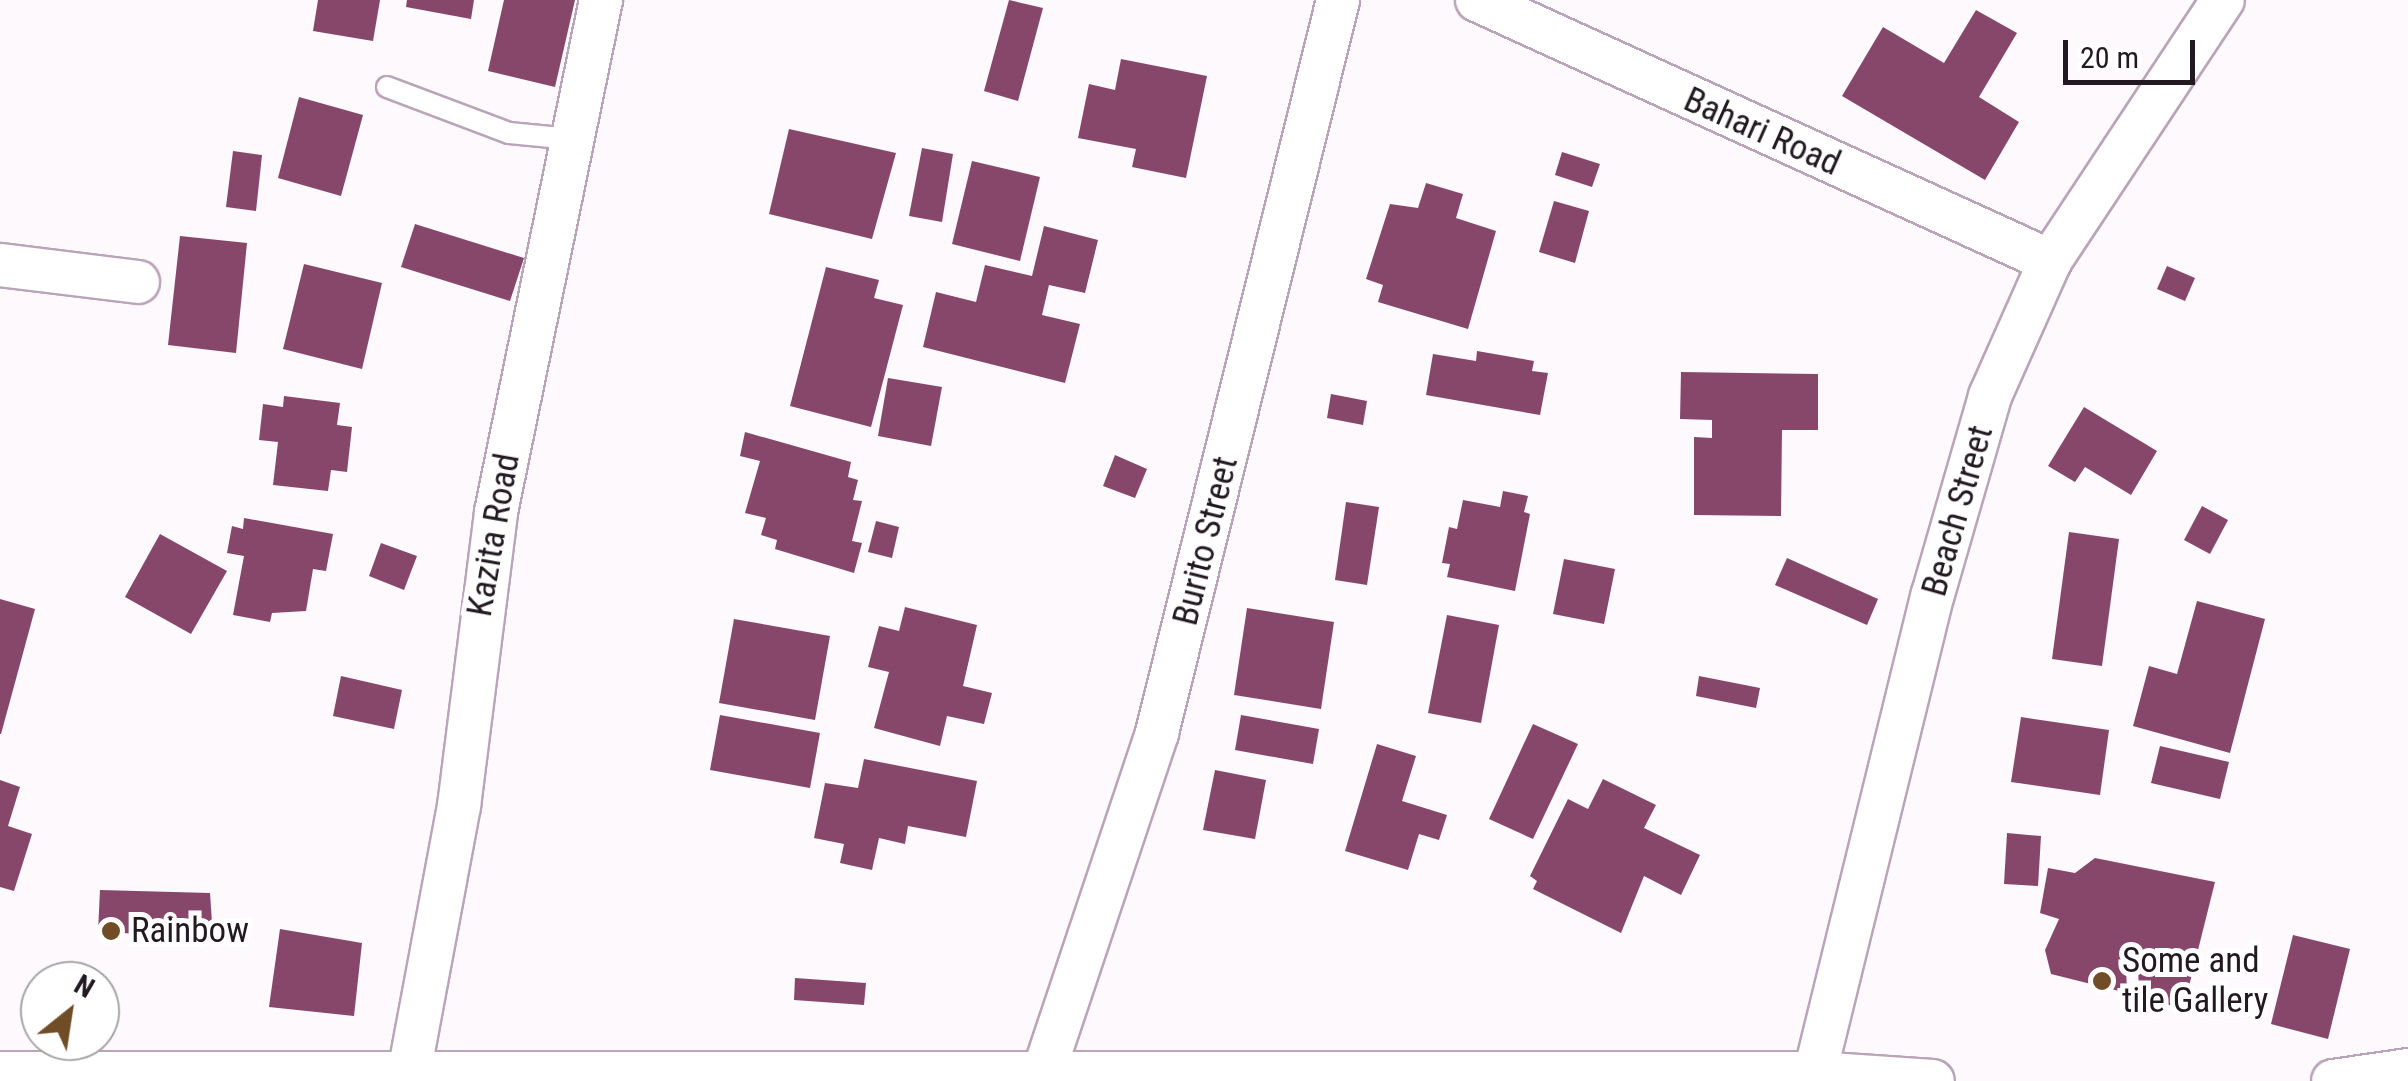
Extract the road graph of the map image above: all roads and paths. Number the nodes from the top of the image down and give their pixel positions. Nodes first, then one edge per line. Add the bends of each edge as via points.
1 (600, 0) edge
2 (1338, 0) edge
3 (1476, 0) edge
4 (2223, 0) edge
5 (387, 87) dead end
6 (572, 139) junction
7 (2050, 261) junction
8 (0, 265) edge
9 (138, 282) dead end
10 (2408, 1070) edge
11 (0, 1073) edge
12 (409, 1073) junction
13 (1815, 1073) junction
14 (1043, 1074) junction
15 (1932, 1081) edge
16 (2333, 1081) edge

1 - 6 street, Kazita Road
2 - 14 street, Burito Street via 1157,733
3 - 7 street, Bahari Road
4 - 7 street, Beach Street
5 - 6 lane via 509,133
6 - 12 street, Kazita Road via 496,512 459,806
7 - 13 street, Beach Street via 1980,430
8 - 9 street
10 - 16 street
11 - 12 street
12 - 14 street
13 - 14 street
13 - 15 street

